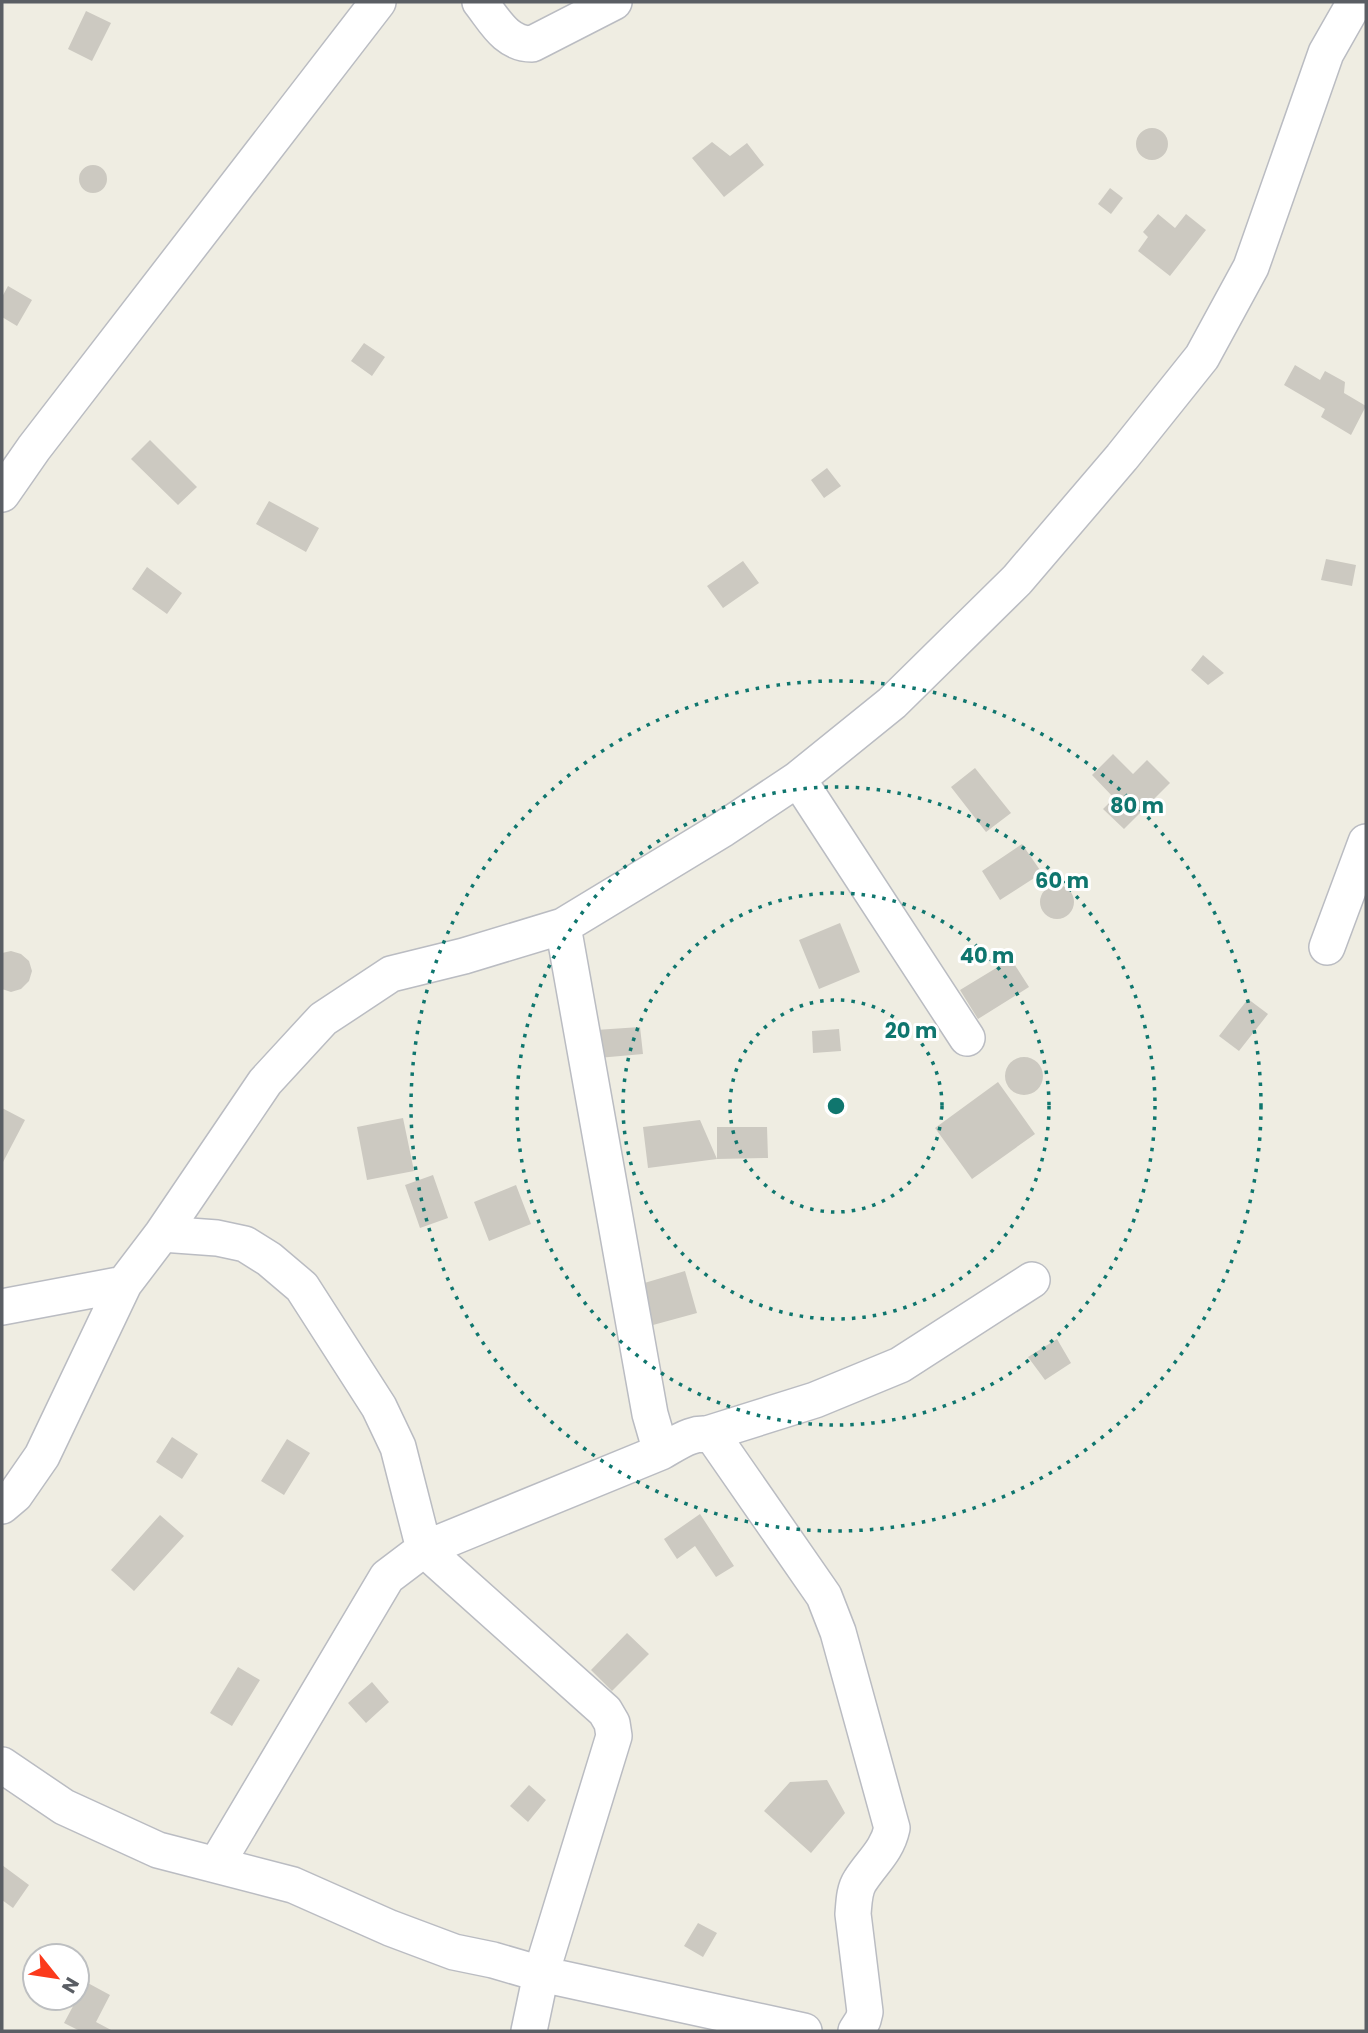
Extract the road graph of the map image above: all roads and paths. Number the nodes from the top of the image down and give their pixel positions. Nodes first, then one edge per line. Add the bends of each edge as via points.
1 (378, 2) edge
2 (480, 2) edge
3 (614, 2) edge
4 (1355, 2) edge
5 (2, 494) edge
6 (799, 779) junction
7 (1366, 842) edge
8 (562, 926) junction
9 (1327, 947) dead end
10 (967, 1038) dead end
11 (162, 1234) junction
12 (1032, 1280) dead end
13 (124, 1284) junction
14 (2, 1307) edge
15 (707, 1434) junction
16 (661, 1452) junction
17 (2, 1506) edge
18 (424, 1549) junction
19 (2, 1765) edge
20 (216, 1865) junction
21 (541, 1974) junction
22 (529, 2031) edge
23 (804, 2031) edge
24 (856, 2031) edge

1 - 5 street
2 - 3 street via 506,35 519,44 532,44
4 - 6 street via 1326,54 1251,267 1202,357 1017,580 892,703
6 - 8 street
6 - 10 street
7 - 9 street
8 - 11 street via 391,974 323,1019 265,1082
8 - 16 street via 650,1414
11 - 13 street
11 - 18 street via 245,1244 302,1287 379,1407 398,1447
12 - 15 street via 900,1365 815,1400
13 - 14 street
13 - 17 street via 42,1456
15 - 16 street
15 - 24 street via 713,1436 824,1596 892,1828 855,1898 865,2012
16 - 18 street
18 - 20 street via 387,1577
18 - 21 street via 605,1711 612,1723 614,1736
19 - 20 street via 64,1807 158,1850
20 - 21 street via 293,1885 454,1952
21 - 22 street
21 - 23 street

